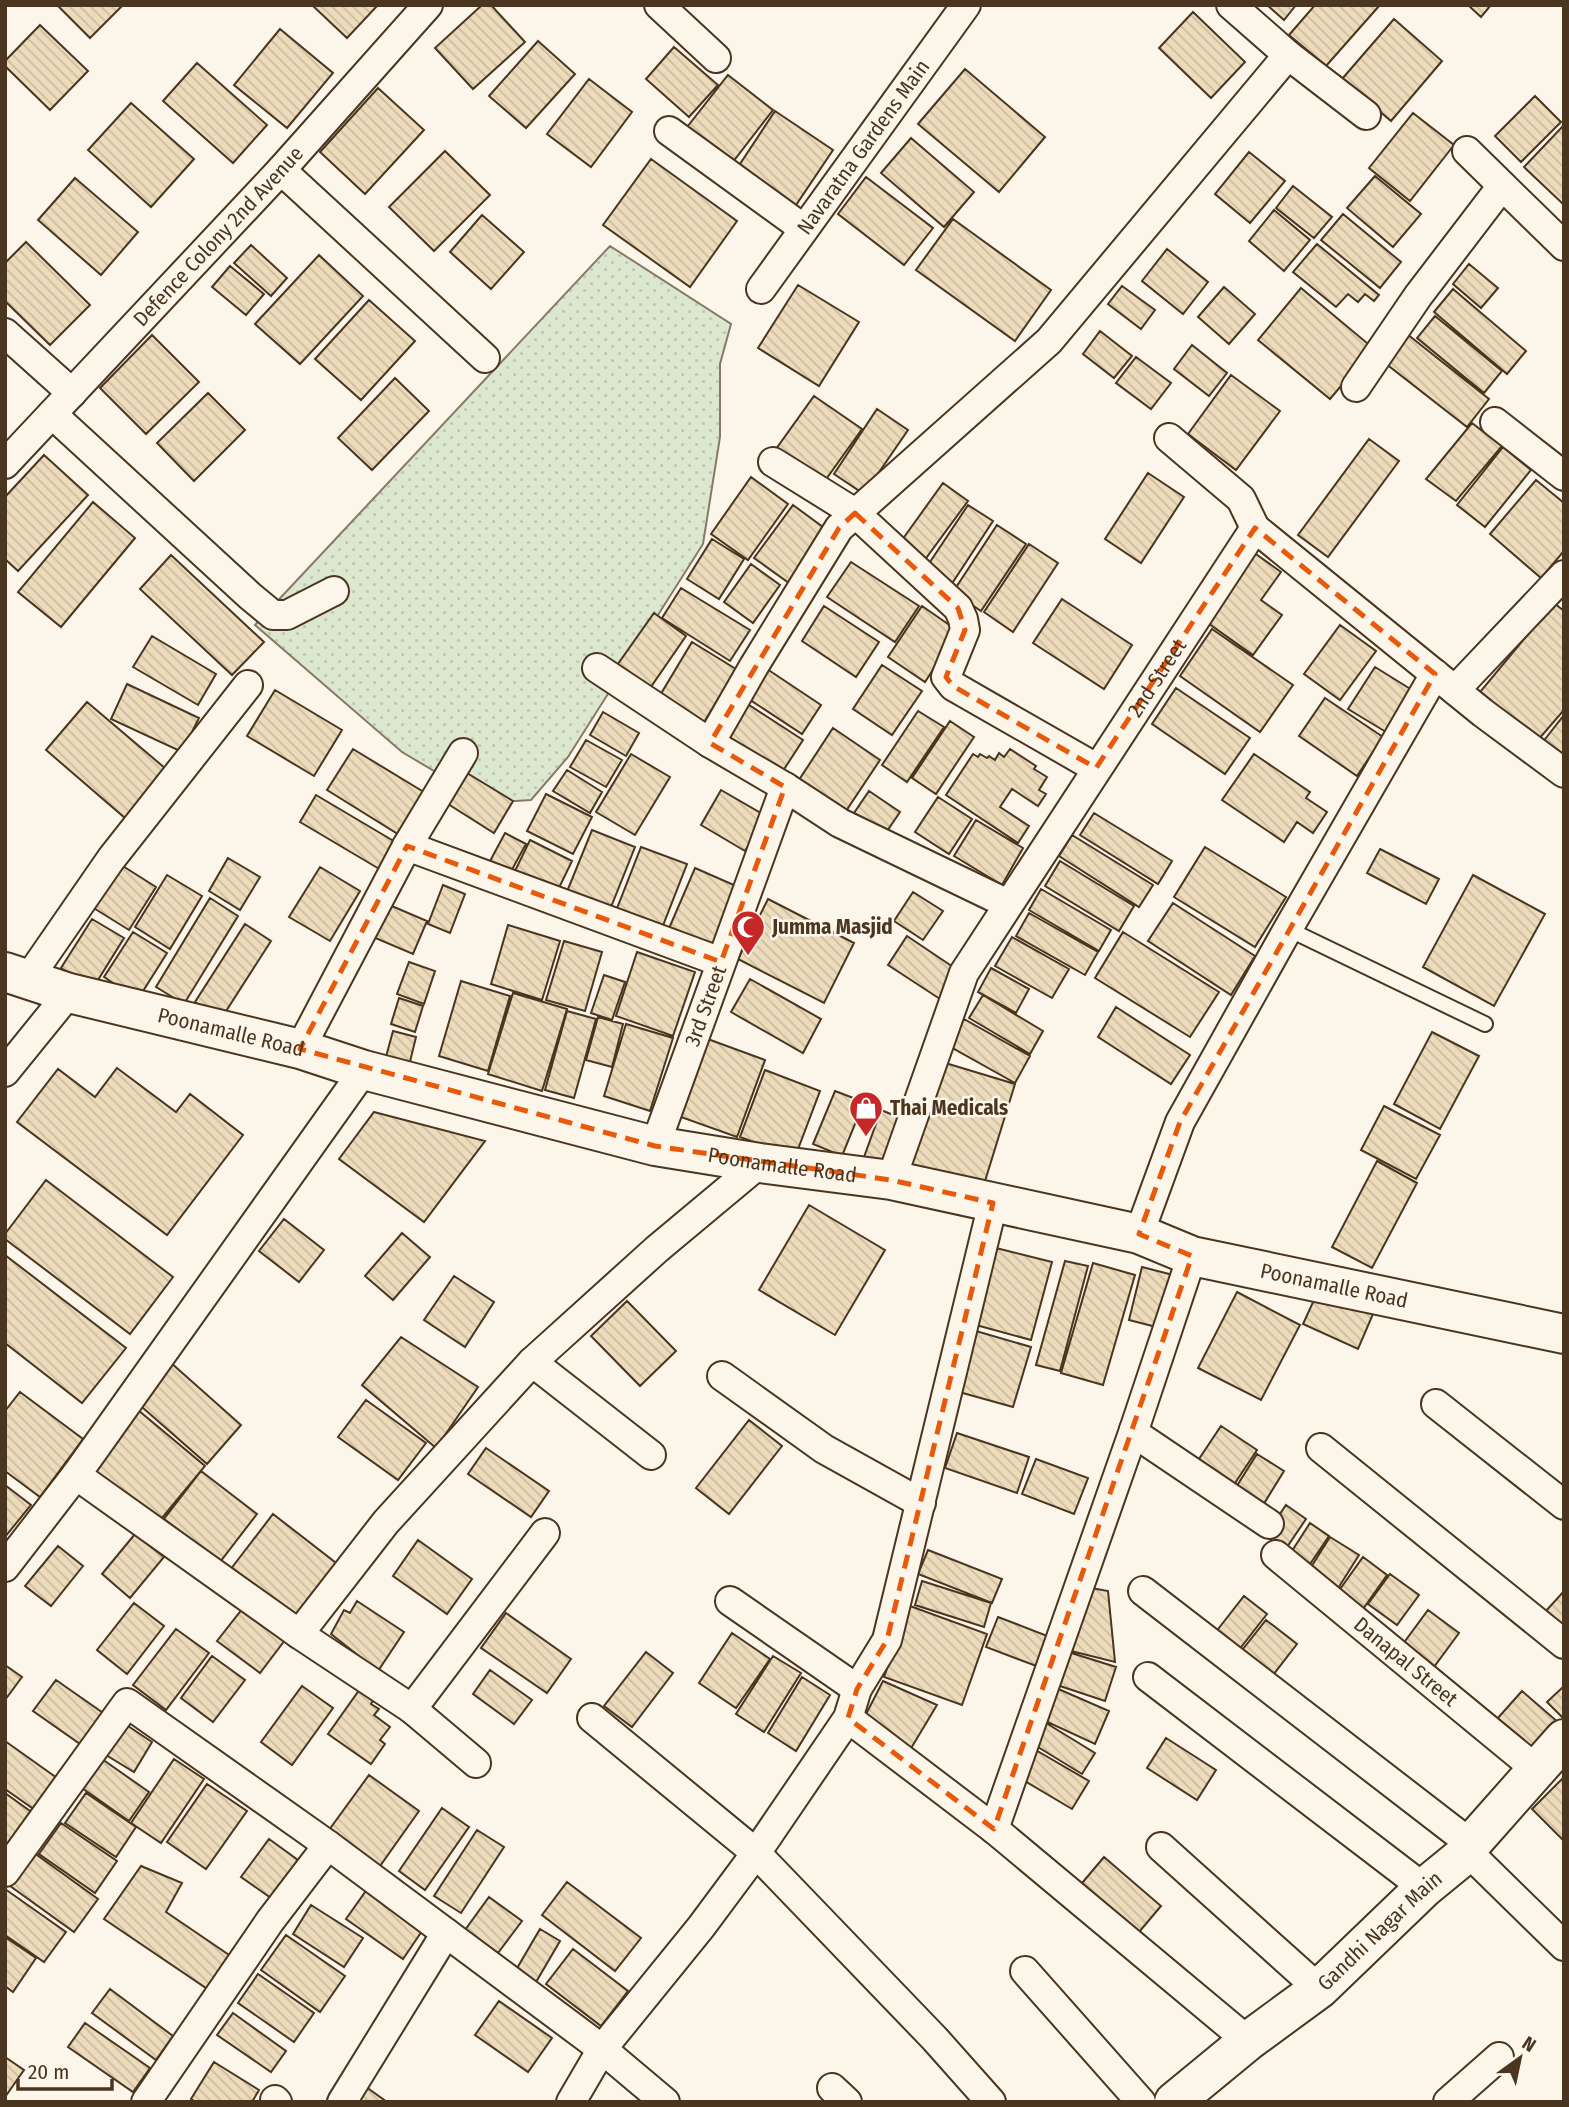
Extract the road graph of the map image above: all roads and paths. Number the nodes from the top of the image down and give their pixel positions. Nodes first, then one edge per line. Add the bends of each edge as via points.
1 (428, 5) edge
2 (659, 5) edge
3 (967, 5) edge
4 (1231, 5) edge
5 (1288, 55) junction
6 (716, 58) dead end
7 (1366, 115) dead end
8 (670, 131) dead end
9 (1467, 152) dead end
10 (281, 170) junction
11 (1502, 186) junction
12 (804, 229) junction
13 (1564, 246) edge
14 (761, 289) dead end
15 (5, 333) edge
16 (485, 358) dead end
17 (1356, 387) dead end
18 (72, 393) junction
19 (52, 414) junction
20 (1495, 422) dead end
21 (1169, 438) dead end
22 (774, 462) dead end
23 (5, 464) edge
24 (1564, 476) edge
25 (855, 513) junction
26 (1255, 528) junction
27 (1564, 575) edge
28 (334, 591) dead end
29 (597, 668) dead end
30 (1445, 682) junction
31 (248, 685) dead end
32 (710, 743) junction
33 (463, 753) dead end
34 (1096, 768) junction
35 (1564, 773) edge
36 (785, 787) junction
37 (407, 845) junction
38 (1008, 904) junction
39 (1288, 929) junction
40 (721, 962) junction
41 (17, 976) edge
42 (69, 993) junction
43 (1485, 1024) dead end
44 (300, 1049) junction
45 (364, 1070) junction
46 (5, 1072) edge
47 (655, 1146) junction
48 (760, 1163) junction
49 (891, 1180) junction
50 (993, 1203) junction
51 (1139, 1234) junction
52 (1192, 1256) junction
53 (1564, 1334) edge
54 (532, 1362) junction
55 (722, 1376) dead end
56 (1436, 1404) dead end
57 (1134, 1430) junction
58 (1321, 1448) dead end
59 (651, 1455) dead end
60 (76, 1475) junction
61 (921, 1503) junction
62 (1564, 1505) edge
63 (1269, 1524) dead end
64 (545, 1534) dead end
65 (1276, 1555) dead end
66 (5, 1567) edge
67 (1143, 1591) dead end
68 (730, 1601) dead end
69 (299, 1634) junction
70 (1564, 1644) edge
71 (1148, 1677) dead end
72 (857, 1689) junction
73 (412, 1709) junction
74 (592, 1718) dead end
75 (848, 1718) junction
76 (1564, 1740) edge
77 (476, 1763) dead end
78 (1536, 1769) junction
79 (994, 1829) junction
80 (328, 1845) junction
81 (1161, 1847) dead end
82 (1470, 1848) junction
83 (755, 1853) junction
84 (5, 1872) edge
85 (1424, 1888) junction
86 (446, 1933) junction
87 (1564, 1946) edge
88 (1026, 1971) dead end
89 (1319, 1989) junction
90 (1248, 2040) junction
91 (602, 2049) junction
92 (1499, 2057) dead end
93 (146, 2102) edge
94 (342, 2102) edge
95 (571, 2102) edge
96 (665, 2102) edge
97 (991, 2102) edge
98 (1141, 2102) edge
99 (1174, 2102) edge
100 (1448, 2102) edge

1 - 10 street, Defence Colony 2nd Avenue
2 - 6 street
3 - 12 street, Navaratna Gardens Main
4 - 5 street
5 - 7 street
5 - 25 street via 1049,341
8 - 12 street
9 - 11 street
10 - 16 street
10 - 18 street, Defence Colony 2nd Avenue
11 - 13 street
11 - 17 street
12 - 14 street, Navaratna Gardens Main
15 - 18 street
18 - 19 street, Defence Colony 2nd Avenue
19 - 23 street, Defence Colony 2nd Avenue
19 - 28 street via 273,615 287,615
20 - 24 street
21 - 26 street via 1241,499
22 - 25 street
25 - 32 street via 839,528
25 - 34 street via 958,608 965,630 946,677 953,686
26 - 30 street
26 - 34 street, 2nd Street
27 - 30 street
29 - 32 street
30 - 35 street
30 - 39 street
31 - 41 street
32 - 36 street
33 - 37 street
34 - 38 street, 2nd Street
36 - 38 street via 839,823
36 - 40 street, 3rd Street
37 - 40 street
37 - 44 street
38 - 49 street, 2nd Street via 964,973
39 - 43 lane
39 - 51 street via 1180,1122
40 - 47 street, 3rd Street
41 - 42 street, Poonamalle Road
42 - 44 street, Poonamalle Road
42 - 46 street
44 - 45 street, Poonamalle Road
45 - 47 street, Poonamalle Road
45 - 60 street
47 - 48 street, Poonamalle Road
48 - 49 street, Poonamalle Road
48 - 54 street
49 - 50 street, Poonamalle Road
50 - 51 street, Poonamalle Road
50 - 61 street
51 - 52 street, Poonamalle Road
52 - 53 street, Poonamalle Road
52 - 57 street
54 - 59 street
54 - 69 street via 386,1522
55 - 61 street via 824,1449
56 - 62 street
57 - 63 street
57 - 79 street
58 - 70 street
60 - 66 street
60 - 69 street
61 - 72 street via 887,1640
64 - 73 street
65 - 78 street, Danapal Street
67 - 82 street
68 - 72 street
69 - 73 street
71 - 85 street
72 - 75 street
73 - 77 street
74 - 83 street
75 - 79 street
75 - 83 street
76 - 78 street, Gandhi Nagar Main
78 - 82 street, Gandhi Nagar Main
79 - 90 street
80 - 84 street via 127,1703
80 - 86 street
80 - 93 street
81 - 89 street
82 - 85 street, Gandhi Nagar Main
82 - 87 street
83 - 91 street
83 - 97 street
85 - 89 street, Gandhi Nagar Main
86 - 91 street
86 - 94 street
88 - 98 street
89 - 90 street, Gandhi Nagar Main
90 - 99 street, Gandhi Nagar Main
91 - 95 street
91 - 96 street
92 - 100 street

